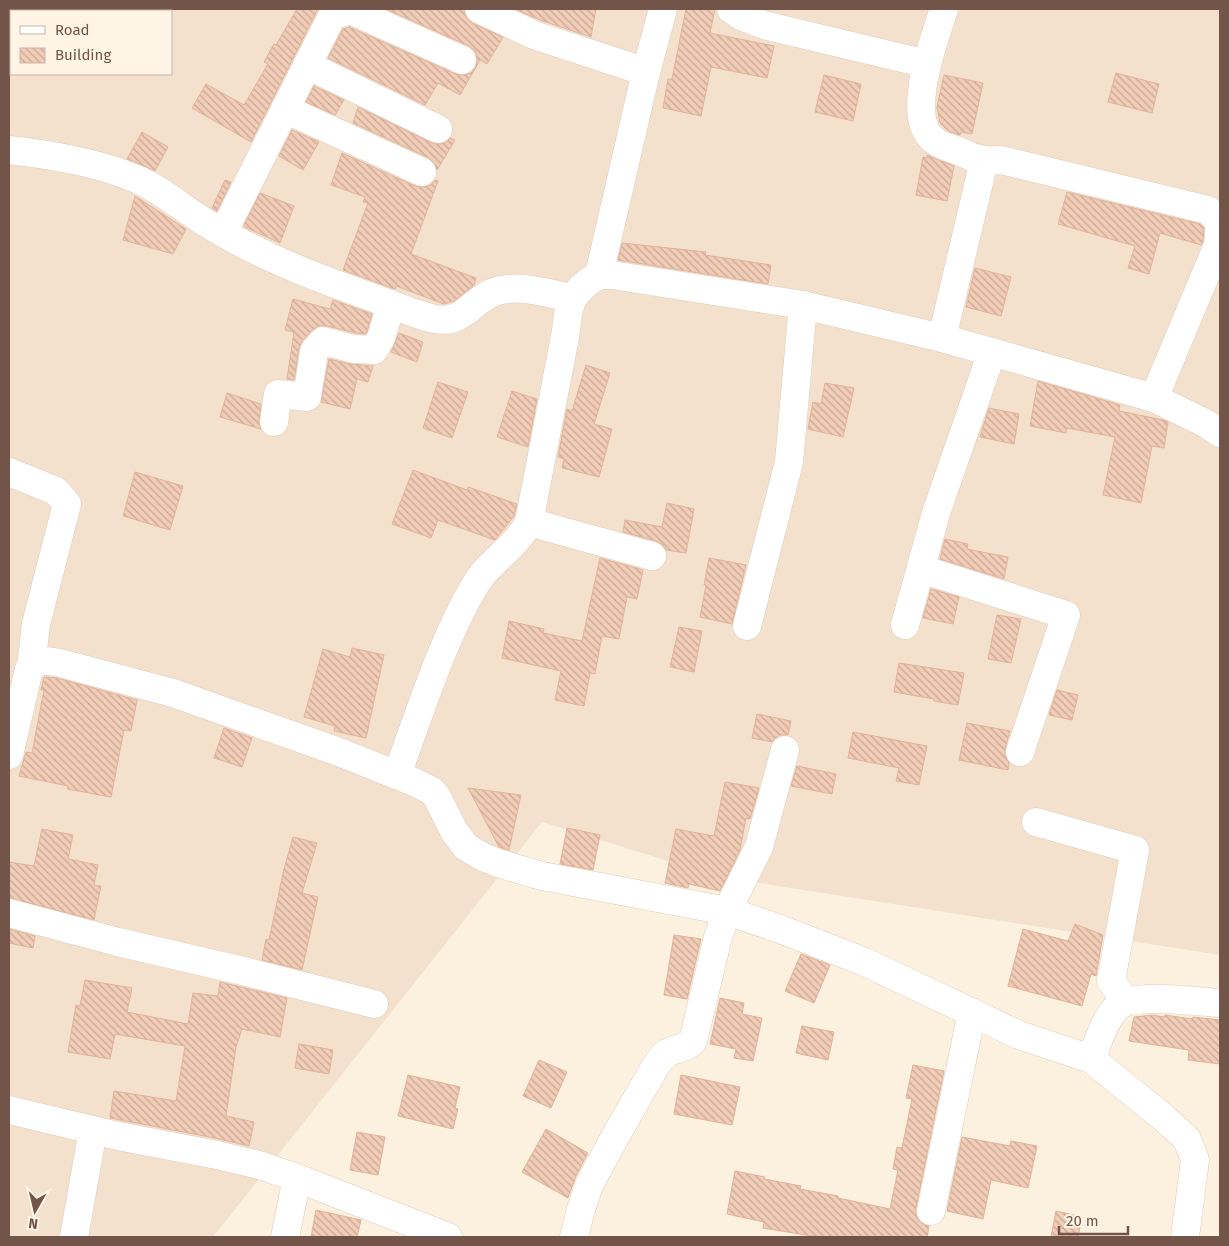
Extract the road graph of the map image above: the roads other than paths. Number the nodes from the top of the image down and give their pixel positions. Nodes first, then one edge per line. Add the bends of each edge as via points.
1 (479, 9) edge
2 (663, 9) edge
3 (731, 9) edge
4 (944, 9) edge
5 (462, 60) dead end
6 (927, 64) junction
7 (307, 65) junction
8 (646, 72) junction
9 (285, 109) junction
10 (438, 129) dead end
11 (9, 150) edge
12 (984, 161) junction
13 (422, 172) dead end
14 (1220, 221) edge
15 (223, 233) junction
16 (599, 274) junction
17 (572, 298) junction
18 (391, 304) junction
19 (803, 305) junction
20 (942, 338) junction
21 (992, 352) junction
22 (1154, 398) junction
23 (274, 422) dead end
24 (1220, 433) edge
25 (9, 472) edge
26 (529, 522) junction
27 (652, 556) dead end
28 (921, 569) junction
29 (905, 625) dead end
30 (747, 626) dead end
31 (31, 667) junction
32 (786, 750) dead end
33 (1020, 752) dead end
34 (9, 755) edge
35 (397, 775) junction
36 (1036, 822) dead end
37 (727, 911) junction
38 (9, 913) edge
39 (1126, 1001) junction
40 (1220, 1003) edge
41 (374, 1004) dead end
42 (972, 1012) junction
43 (1091, 1059) junction
44 (9, 1110) edge
45 (93, 1130) junction
46 (297, 1178) junction
47 (931, 1211) dead end
48 (74, 1237) edge
49 (285, 1237) edge
50 (448, 1237) edge
51 (574, 1237) edge
52 (1185, 1237) edge

1 - 8 street via 534,35
2 - 8 street
3 - 6 street via 764,25
4 - 6 street
5 - 7 street via 350,10 332,16
6 - 12 street via 921,112 924,128 935,141
7 - 9 street
7 - 10 street
8 - 16 street
9 - 13 street
9 - 15 street
11 - 15 street via 59,157 128,176 154,188
12 - 14 street via 1001,160 1208,210
12 - 20 street
14 - 22 street via 1218,245
15 - 18 street via 302,271
16 - 17 street
16 - 19 street
17 - 18 street via 513,288 485,296 466,313 444,320
17 - 26 street
18 - 23 street via 374,350 323,341 314,352 307,397 278,394
19 - 20 street
19 - 30 street via 789,462
20 - 21 street
21 - 22 street
21 - 28 street via 936,513
22 - 24 street
25 - 31 street via 56,491 67,504 36,624
26 - 27 street
26 - 35 street via 516,542 478,579 437,667
28 - 29 street
28 - 33 street via 1066,615
31 - 34 street
31 - 35 street via 44,660 143,684 274,728
32 - 37 street via 759,847
35 - 37 street via 432,791 466,847 492,860 542,876
36 - 39 street via 1135,850 1111,981
37 - 42 street via 865,962
37 - 51 street via 693,1041 667,1053 654,1069 590,1183
38 - 41 street
39 - 40 street via 1148,998
39 - 43 street via 1110,1016
42 - 43 street via 1019,1035
42 - 47 street
43 - 52 street via 1187,1138 1195,1160
44 - 45 street
45 - 46 street via 232,1158
45 - 48 street
46 - 49 street
46 - 50 street

